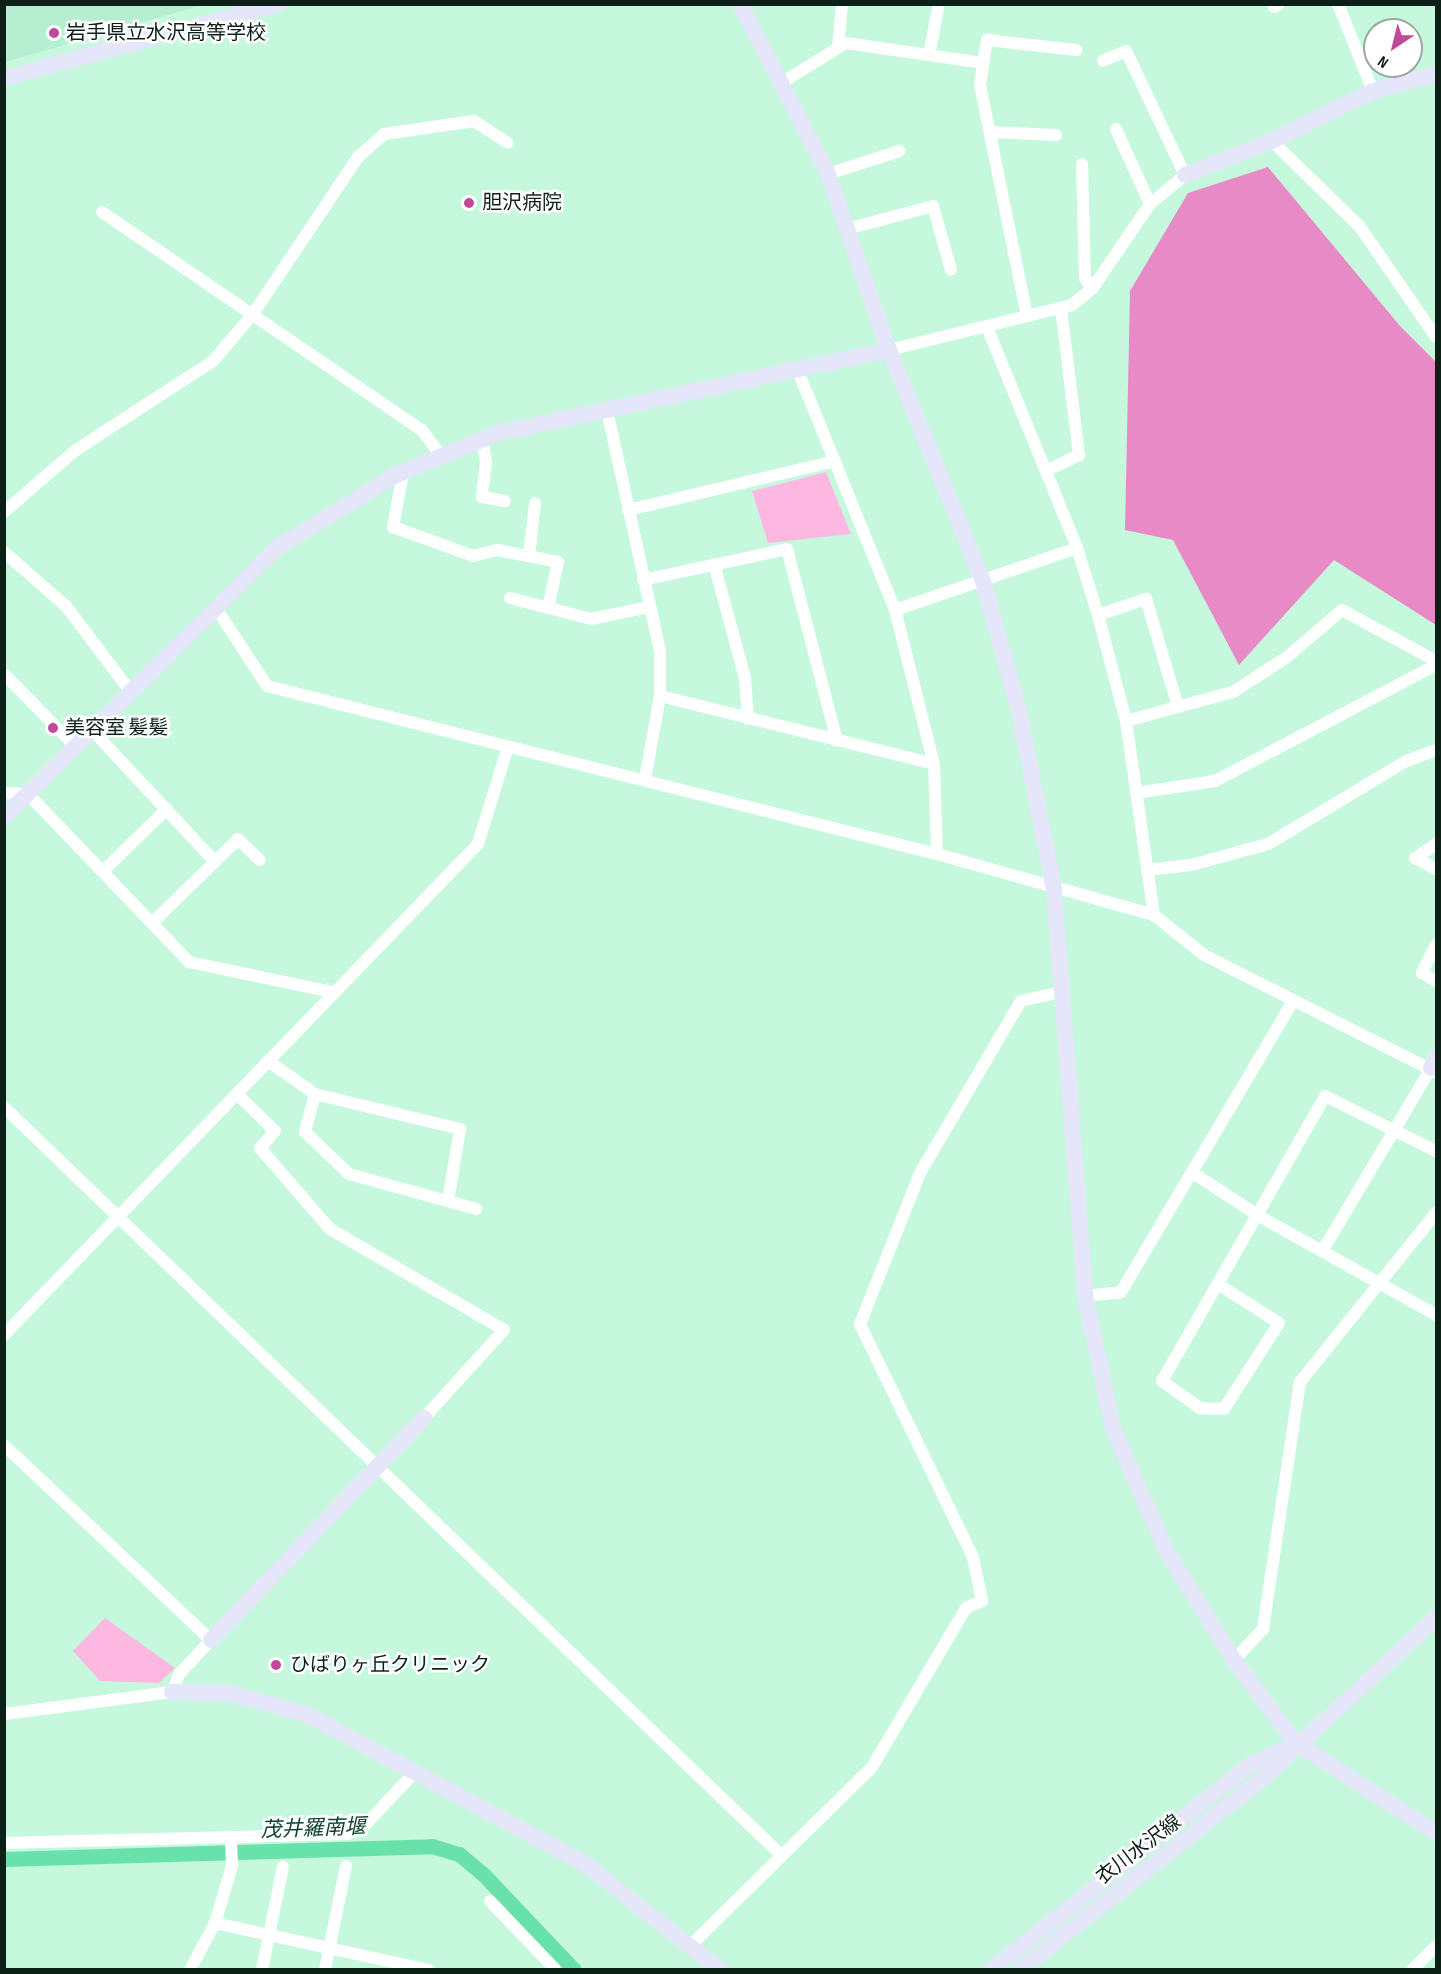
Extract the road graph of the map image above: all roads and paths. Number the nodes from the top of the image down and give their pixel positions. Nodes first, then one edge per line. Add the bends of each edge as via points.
1 (279, 4) edge
2 (740, 4) edge
3 (842, 4) edge
4 (1338, 4) edge
5 (938, 9) dead end
6 (838, 48) junction
7 (1076, 50) dead end
8 (929, 56) junction
9 (1103, 62) dead end
10 (983, 63) junction
11 (1437, 74) edge
12 (4, 78) edge
13 (783, 82) junction
14 (1373, 91) junction
15 (1116, 129) dead end
16 (991, 132) junction
17 (1056, 135) dead end
18 (1272, 141) junction
19 (508, 143) dead end
20 (899, 151) dead end
21 (1082, 164) dead end
22 (828, 174) junction
23 (1185, 175) junction
24 (1150, 204) junction
25 (102, 212) dead end
26 (847, 229) junction
27 (951, 270) dead end
28 (1092, 289) junction
29 (1061, 308) junction
30 (253, 314) junction
31 (1027, 316) junction
32 (987, 327) junction
33 (1437, 337) edge
34 (888, 350) junction
35 (798, 371) junction
36 (607, 410) junction
37 (482, 439) junction
38 (439, 453) junction
39 (835, 461) junction
40 (1046, 471) junction
41 (403, 474) junction
42 (505, 501) dead end
43 (535, 503) dead end
44 (628, 510) junction
45 (4, 512) edge
46 (1077, 548) junction
47 (4, 552) edge
48 (529, 556) junction
49 (714, 564) junction
50 (643, 580) junction
51 (983, 581) junction
52 (510, 598) dead end
53 (649, 607) junction
54 (216, 608) junction
55 (548, 608) junction
56 (895, 610) junction
57 (1098, 615) junction
58 (1437, 663) edge
59 (4, 674) edge
60 (130, 692) junction
61 (660, 696) junction
62 (1178, 707) junction
63 (748, 720) junction
64 (1126, 722) junction
65 (93, 731) junction
66 (837, 741) junction
67 (76, 747) junction
68 (507, 750) junction
69 (1437, 750) edge
70 (934, 764) junction
71 (645, 779) junction
72 (4, 793) edge
73 (28, 794) junction
74 (1136, 794) junction
75 (167, 809) junction
76 (4, 817) edge
77 (1437, 844) edge
78 (937, 854) junction
79 (260, 860) dead end
80 (215, 862) junction
81 (1437, 869) edge
82 (1147, 870) junction
83 (103, 871) junction
84 (1054, 889) junction
85 (1154, 915) junction
86 (152, 923) junction
87 (1437, 945) edge
88 (1437, 981) edge
89 (332, 992) junction
90 (1061, 992) junction
91 (1293, 1001) junction
92 (268, 1061) junction
93 (1435, 1066) edge
94 (237, 1094) junction
95 (315, 1094) junction
96 (4, 1107) edge
97 (1396, 1132) junction
98 (1437, 1152) edge
99 (1192, 1173) junction
100 (448, 1202) junction
101 (476, 1209) dead end
102 (1437, 1213) edge
103 (117, 1215) junction
104 (1259, 1216) junction
105 (1323, 1250) junction
106 (1218, 1284) junction
107 (1381, 1284) junction
108 (1085, 1296) junction
109 (1437, 1315) edge
110 (4, 1335) edge
111 (424, 1418) joint
112 (4, 1444) edge
113 (377, 1468) junction
114 (1437, 1618) edge
115 (211, 1641) junction
116 (1234, 1660) junction
117 (171, 1692) junction
118 (4, 1714) edge
119 (1296, 1743) junction
120 (414, 1773) junction
121 (1437, 1833) edge
122 (231, 1840) junction
123 (4, 1843) edge
124 (781, 1855) junction
125 (346, 1866) dead end
126 (283, 1867) dead end
127 (490, 1901) dead end
128 (215, 1923) junction
129 (271, 1935) junction
130 (691, 1946) junction
131 (1437, 1946) edge
132 (331, 1947) junction
133 (402, 1965) edge
134 (190, 1970) edge
135 (262, 1970) edge
136 (325, 1970) edge
137 (429, 1970) edge
138 (556, 1970) edge
139 (720, 1970) edge
140 (991, 1970) edge
141 (1020, 1970) edge
142 (1412, 1970) edge

1 - 12 street
2 - 13 street
3 - 6 street
4 - 14 street
5 - 8 street
6 - 8 street via 846,43
6 - 13 street
7 - 10 street via 987,40
8 - 10 street
9 - 23 street via 1126,51
10 - 16 street via 980,85
11 - 14 street
13 - 22 street
14 - 18 street
15 - 24 street
16 - 17 street
16 - 31 street
18 - 23 street
18 - 33 street via 1360,227
19 - 30 street via 474,121 384,134 358,157
20 - 22 street
21 - 28 street via 1085,278
22 - 26 street
23 - 24 street
24 - 28 street
25 - 30 street
26 - 27 street via 933,206
26 - 34 street
28 - 29 street
29 - 31 street
29 - 40 street via 1079,455
30 - 38 street via 422,430
30 - 45 street via 190,380 76,450
31 - 32 street
32 - 34 street
32 - 40 street
34 - 35 street
34 - 51 street
35 - 36 street
35 - 39 street
36 - 37 street
36 - 44 street
37 - 38 street
37 - 42 street via 486,462 482,496
38 - 41 street
39 - 44 street
39 - 56 street
40 - 46 street
41 - 48 street via 393,527 473,556 497,550
41 - 54 street via 277,548
43 - 48 street
44 - 50 street
46 - 51 street
46 - 57 street
47 - 60 street via 66,606
48 - 55 street via 558,562
49 - 50 street
49 - 63 street via 745,678
49 - 66 street via 787,549
50 - 53 street
51 - 56 street
51 - 84 street via 1018,711
52 - 55 street
53 - 55 street via 591,619
53 - 61 street via 660,652
54 - 60 street
54 - 68 street via 267,686
56 - 70 street
57 - 62 street via 1146,599
57 - 64 street
58 - 62 street via 1342,610 1287,657 1233,692
58 - 74 street via 1215,781
59 - 67 street
60 - 65 street
61 - 63 street
61 - 71 street
62 - 64 street
63 - 66 street
64 - 74 street
65 - 67 street
65 - 75 street
66 - 70 street
67 - 73 street
68 - 71 street
68 - 89 street via 478,844
69 - 82 street via 1406,761 1268,844 1191,865
70 - 78 street
71 - 78 street
72 - 73 street
73 - 76 street
73 - 83 street
74 - 82 street
75 - 80 street
75 - 83 street
77 - 81 street via 1414,858
78 - 84 street
79 - 80 street via 238,839
80 - 86 street
82 - 85 street
83 - 86 street
84 - 85 street
84 - 90 street
85 - 91 street via 1204,955
86 - 89 street via 189,962
87 - 88 street via 1422,973
89 - 92 street
90 - 108 street
90 - 124 street via 1021,1001 920,1173 860,1324 973,1557 982,1601 966,1608 872,1767
91 - 93 street
91 - 99 street
92 - 94 street
92 - 95 street
93 - 97 street
94 - 103 street
94 - 111 street via 275,1131 260,1148 330,1229 504,1330
95 - 100 street via 305,1132 349,1174
95 - 100 street via 460,1129
96 - 103 street
97 - 98 street
97 - 104 street via 1325,1096
97 - 105 street
99 - 104 street
99 - 108 street via 1121,1292
100 - 101 street
102 - 107 street
103 - 110 street
103 - 113 street
104 - 105 street
104 - 106 street
105 - 107 street
106 - 106 street via 1162,1381 1200,1408 1224,1408 1279,1323
107 - 109 street
107 - 116 street via 1300,1382 1263,1629
108 - 116 street via 1113,1428 1167,1552
111 - 113 street
112 - 115 street
113 - 115 street
113 - 124 street
114 - 119 street, 衣川水沢線
115 - 117 street via 180,1673
116 - 119 street
117 - 118 street
117 - 120 street via 228,1693 288,1707
119 - 121 street
119 - 140 street, 衣川水沢線 via 1250,1765
119 - 141 street, 衣川水沢線 via 1262,1779
120 - 122 street via 358,1832
120 - 130 street via 584,1863
122 - 123 street
122 - 128 street via 232,1862
124 - 130 street
125 - 132 street
126 - 129 street
127 - 138 street
128 - 129 street
128 - 134 street
129 - 132 street
129 - 135 street
130 - 139 street
131 - 142 street
132 - 133 street
132 - 136 street
133 - 137 street

